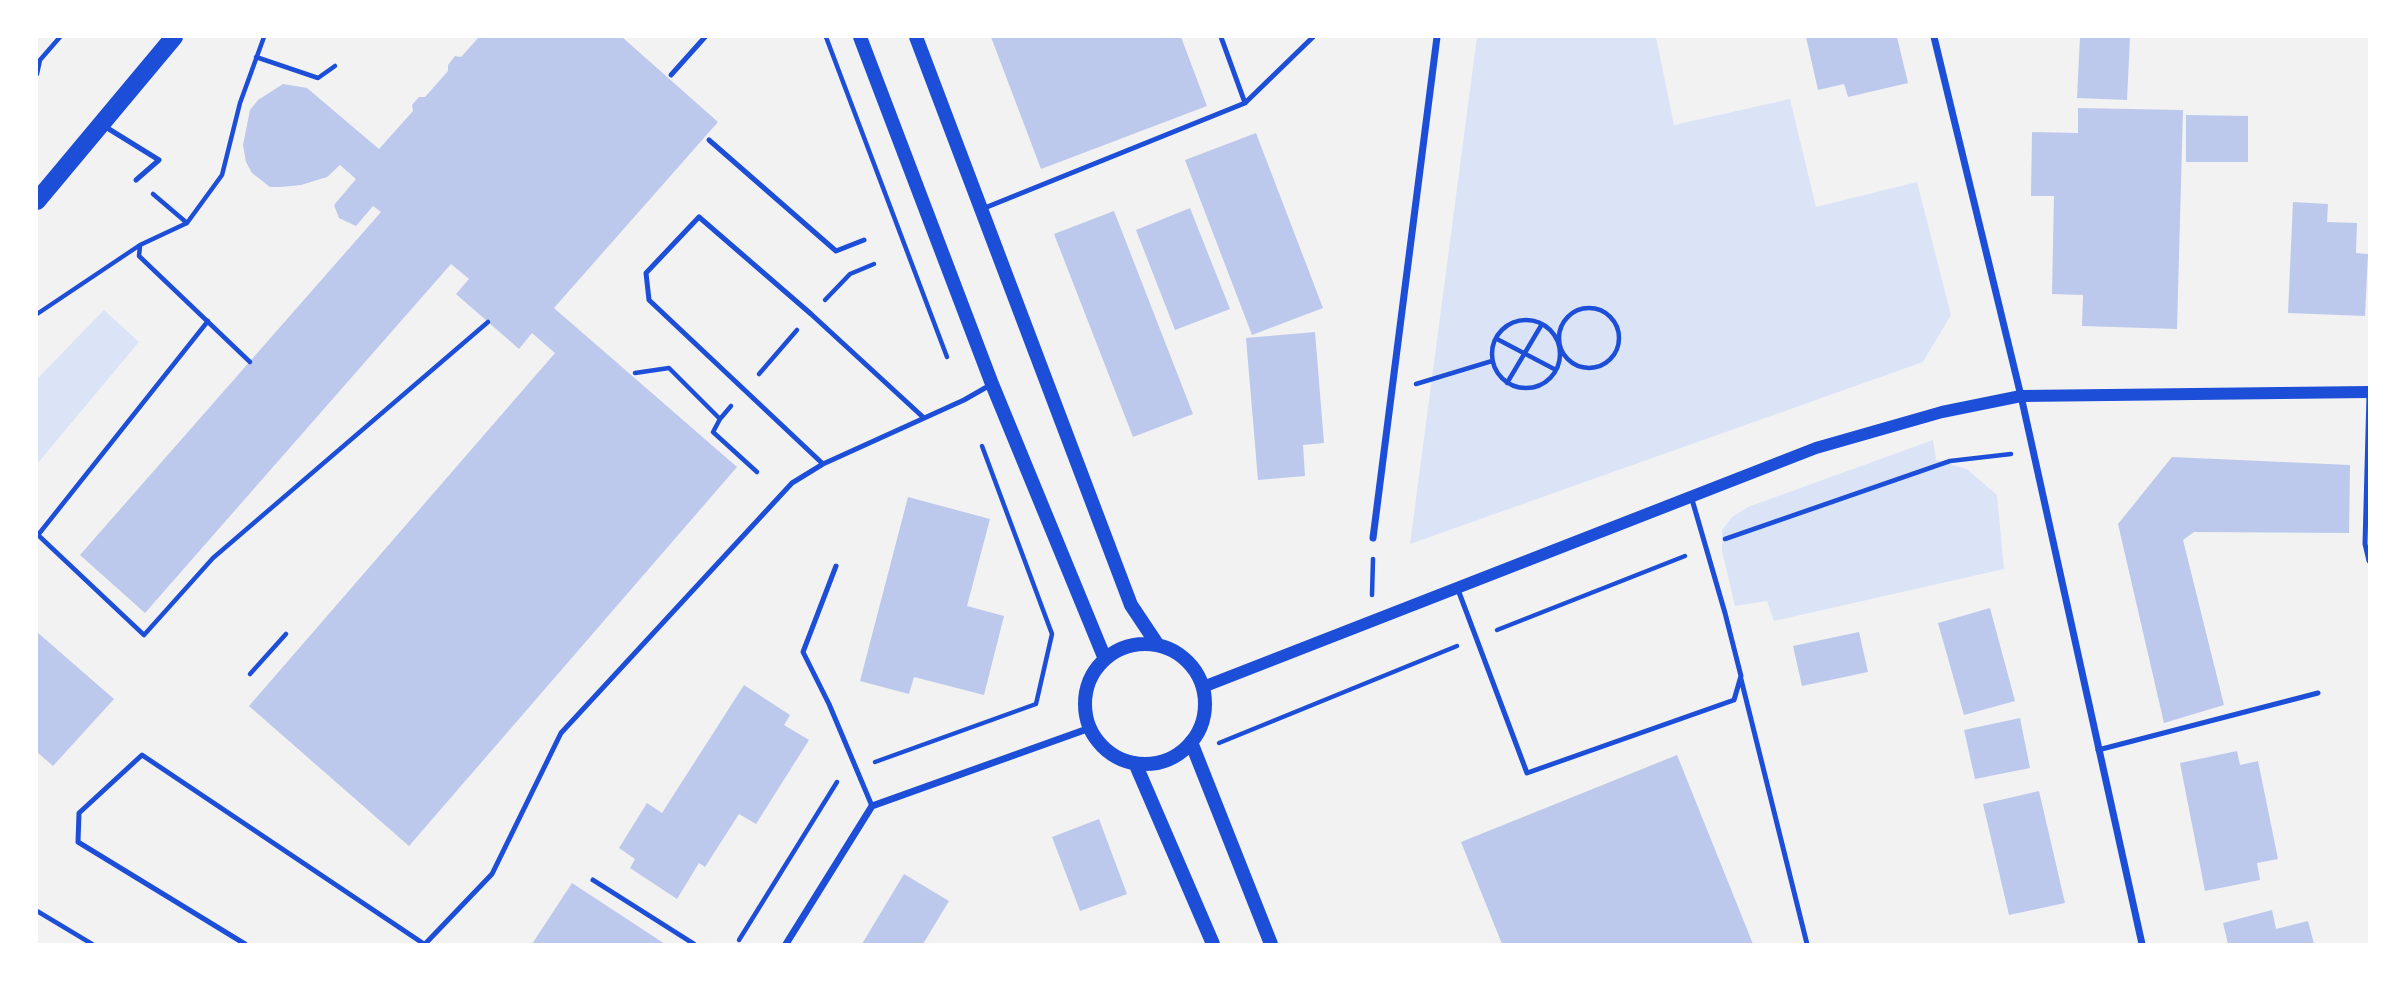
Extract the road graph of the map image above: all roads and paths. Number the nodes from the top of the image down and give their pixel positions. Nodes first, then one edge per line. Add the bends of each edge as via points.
1 (60, 37) edge
2 (174, 37) edge
3 (264, 37) edge
4 (705, 37) edge
5 (826, 37) edge
6 (860, 37) edge
7 (916, 37) edge
8 (1221, 37) edge
9 (1313, 37) edge
10 (1437, 37) edge
11 (1934, 37) edge
12 (256, 57) junction
13 (335, 66) dead end
14 (37, 74) edge
15 (671, 75) dead end
16 (1245, 103) junction
17 (101, 124) junction
18 (709, 140) dead end
19 (136, 180) joint
20 (37, 201) edge
21 (981, 210) junction
22 (187, 223) junction
23 (864, 240) dead end
24 (140, 245) junction
25 (874, 264) dead end
26 (824, 301) dead end
27 (37, 314) edge
28 (208, 321) junction
29 (488, 322) dead end
30 (802, 324) dead end
31 (1542, 324) junction
32 (1497, 338) junction
33 (1559, 344) junction
34 (1525, 354) junction
35 (947, 357) dead end
36 (1492, 361) junction
37 (250, 362) dead end
38 (1556, 370) junction
39 (635, 373) dead end
40 (755, 379) dead end
41 (1507, 383) junction
42 (992, 384) junction
43 (1392, 391) junction
44 (2369, 393) edge
45 (2021, 396) junction
46 (924, 418) junction
47 (982, 446) dead end
48 (2032, 452) junction
49 (823, 464) junction
50 (757, 472) dead end
51 (1691, 496) junction
52 (1373, 538) joint
53 (1706, 548) junction
54 (2369, 561) edge
55 (836, 566) dead end
56 (1457, 587) junction
57 (1371, 621) junction
58 (286, 634) dead end
59 (1477, 638) junction
60 (1157, 644) junction
61 (1105, 659) junction
62 (250, 674) dead end
63 (1741, 676) junction
64 (1203, 687) junction
65 (2318, 693) dead end
66 (1090, 728) junction
67 (1193, 747) junction
68 (2098, 750) junction
69 (1135, 763) junction
70 (871, 764) dead end
71 (837, 782) dead end
72 (872, 806) junction
73 (593, 880) dead end
74 (37, 911) edge
75 (739, 940) dead end
76 (92, 944) edge
77 (245, 944) edge
78 (425, 944) edge
79 (694, 944) edge
80 (786, 944) edge
81 (1213, 944) edge
82 (1270, 944) edge
83 (1807, 944) edge
84 (2142, 944) edge

1 - 14 path via 40,60
2 - 17 main road
3 - 12 path
4 - 15 lane
5 - 35 path
6 - 42 main road
7 - 21 main road
8 - 16 lane
9 - 16 lane
10 - 43 street
11 - 45 street
12 - 13 path via 318,78
12 - 22 path via 222,175
16 - 21 lane
17 - 19 lane via 159,160
17 - 20 main road
18 - 23 lane via 836,251
19 - 22 path
21 - 60 main road via 1131,605
22 - 24 path
24 - 27 path
24 - 28 path via 139,256
25 - 26 path via 850,274
28 - 29 path via 38,535 144,635 213,558
28 - 37 path
30 - 40 path
31 - 32 path via 1529,320 1514,323
31 - 33 path
31 - 34 path
32 - 34 path
32 - 36 path
33 - 33 path via 1574,364 1598,366 1616,350 1617,327 1611,316 1589,307 1566,319 1559,331
33 - 38 path
34 - 38 path
34 - 41 path
36 - 41 path
36 - 43 path
38 - 41 path via 1548,381 1535,387
39 - 50 path via 669,368 720,419 713,432
42 - 46 lane
42 - 61 main road
43 - 52 street
44 - 45 street
44 - 54 lane via 2365,544
45 - 48 street
45 - 51 street via 1942,412 1816,448
46 - 49 lane
46 - 49 lane via 699,217 646,273 649,300
47 - 70 path via 1052,634 1036,704
48 - 53 path via 1950,461
48 - 68 street
49 - 78 lane via 792,483 561,733 492,874
51 - 53 lane
51 - 56 street
52 - 57 path
53 - 59 path
53 - 63 lane
55 - 72 lane via 803,652
56 - 57 street
56 - 59 lane
57 - 64 street
58 - 62 path
59 - 63 lane via 1527,773 1734,700
59 - 67 path
60 - 61 main road via 1126,646
60 - 64 main road via 1181,656
61 - 66 main road via 1088,684 1085,704
63 - 83 lane
64 - 67 main road via 1205,706
65 - 68 lane
66 - 69 main road via 1105,749
66 - 72 street
67 - 69 main road via 1155,763
67 - 82 main road
68 - 84 street
69 - 81 main road
71 - 75 path
72 - 80 street
73 - 79 lane
74 - 76 path
77 - 78 lane via 78,842 79,813 142,755

